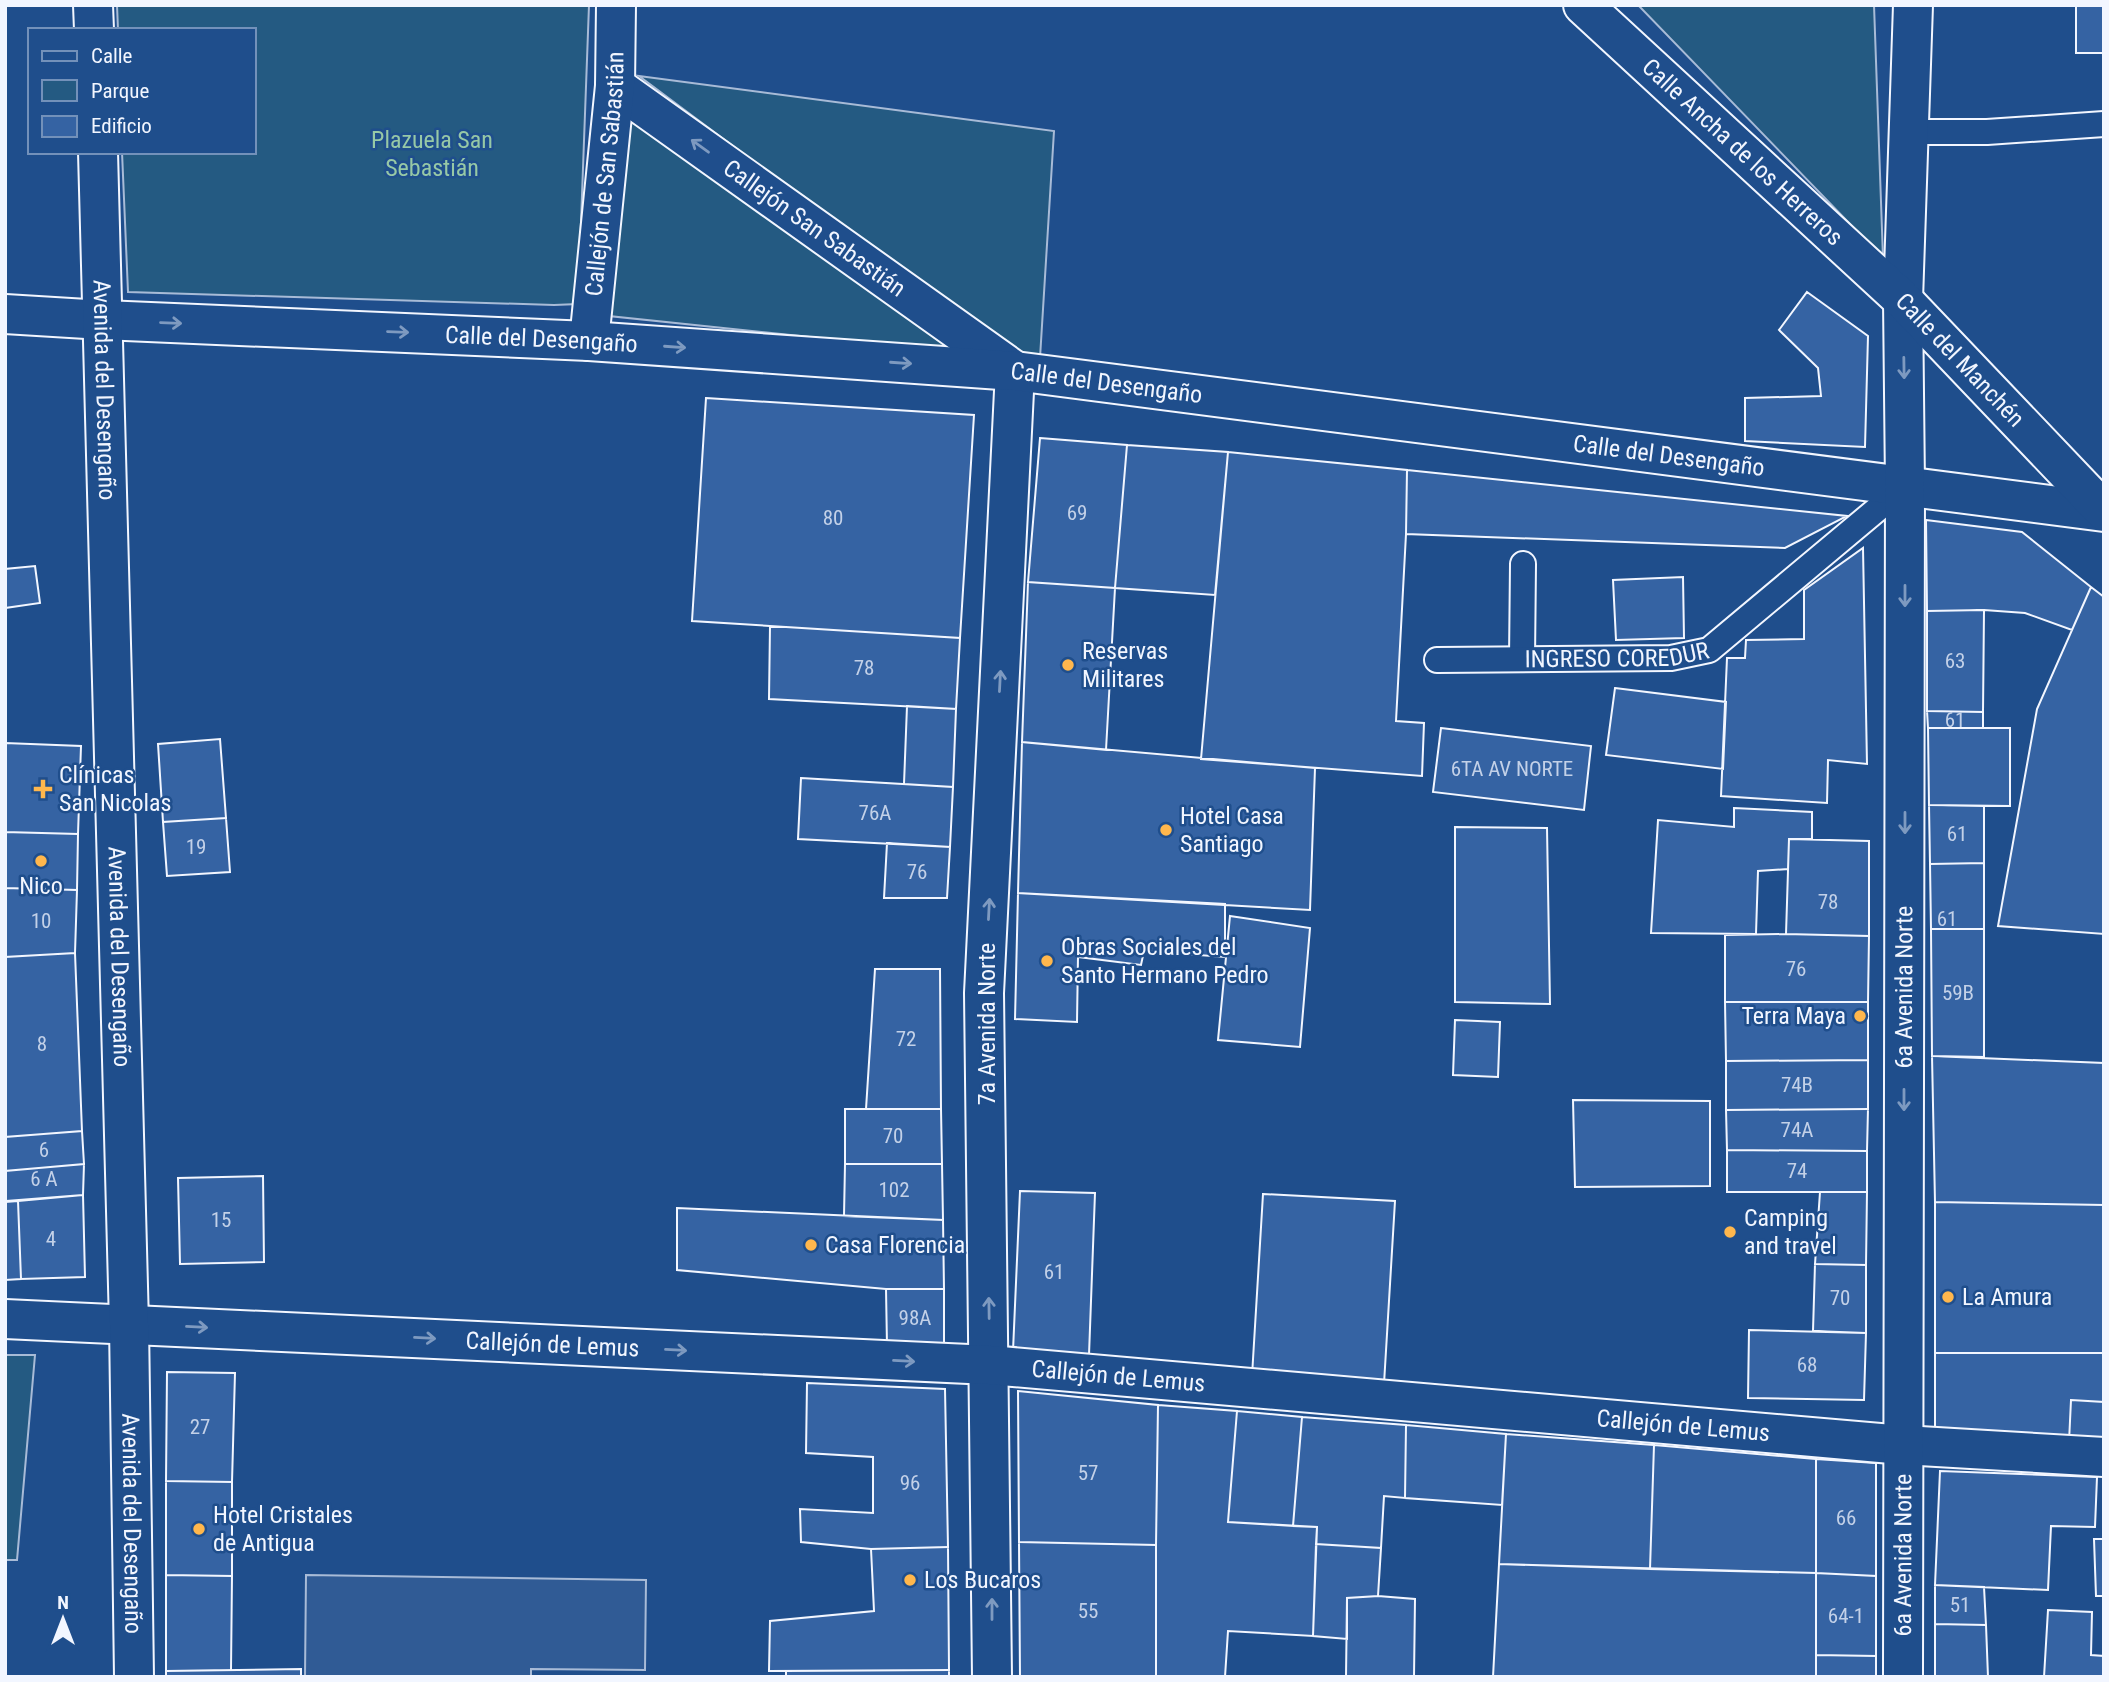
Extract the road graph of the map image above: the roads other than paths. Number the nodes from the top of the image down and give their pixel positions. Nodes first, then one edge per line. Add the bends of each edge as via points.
1 (93, 5) edge
2 (616, 5) edge
3 (1583, 5) edge
4 (1913, 5) edge
5 (94, 28) edge
6 (615, 86) junction
7 (2104, 124) edge
8 (1909, 132) junction
9 (98, 154) edge
10 (1903, 300) junction
11 (5, 314) edge
12 (103, 320) junction
13 (589, 341) junction
14 (1015, 371) junction
15 (1905, 486) junction
16 (2104, 511) edge
17 (1523, 564) dead end
18 (1522, 659) junction
19 (1437, 660) dead end
20 (5, 1319) edge
21 (129, 1324) junction
22 (990, 1365) junction
23 (1903, 1445) junction
24 (2104, 1457) edge
25 (134, 1677) edge
26 (992, 1677) edge
27 (1903, 1677) edge

1 - 5 street
2 - 6 street, Callejón de San Sabastián
3 - 10 street, Calle Ancha de los Herreros
4 - 8 street, Calle del Manchén
6 - 13 street, Callejón de San Sabastián
14 -> 6 street, Callejón San Sabastián
7 - 8 lane
8 - 10 street, Calle del Manchén
9 - 12 street, Avenida del Desengaño
10 -> 15 street, 6a Avenida Norte
10 - 16 street, Calle del Manchén
11 - 12 street, Calle del Desengaño
12 -> 13 street, Calle del Desengaño
12 - 21 street, Avenida del Desengaño
13 -> 14 street, Calle del Desengaño
14 - 15 street, Calle del Desengaño
22 -> 14 street, 7a Avenida Norte via 985,993
15 - 16 street, Calle del Desengaño
15 - 18 lane, INGRESO COREDUR via 1709,650 1671,658
15 -> 23 street, 6a Avenida Norte
17 - 18 lane
18 - 19 lane, INGRESO COREDUR
20 - 21 street, Callejón de Lemus
21 -> 22 street, Callejón de Lemus
21 - 25 street, Avenida del Desengaño
22 - 23 street, Callejón de Lemus
26 -> 22 street, 7a Avenida Norte
23 - 24 street, Callejón de Lemus
23 - 27 street, 6a Avenida Norte

